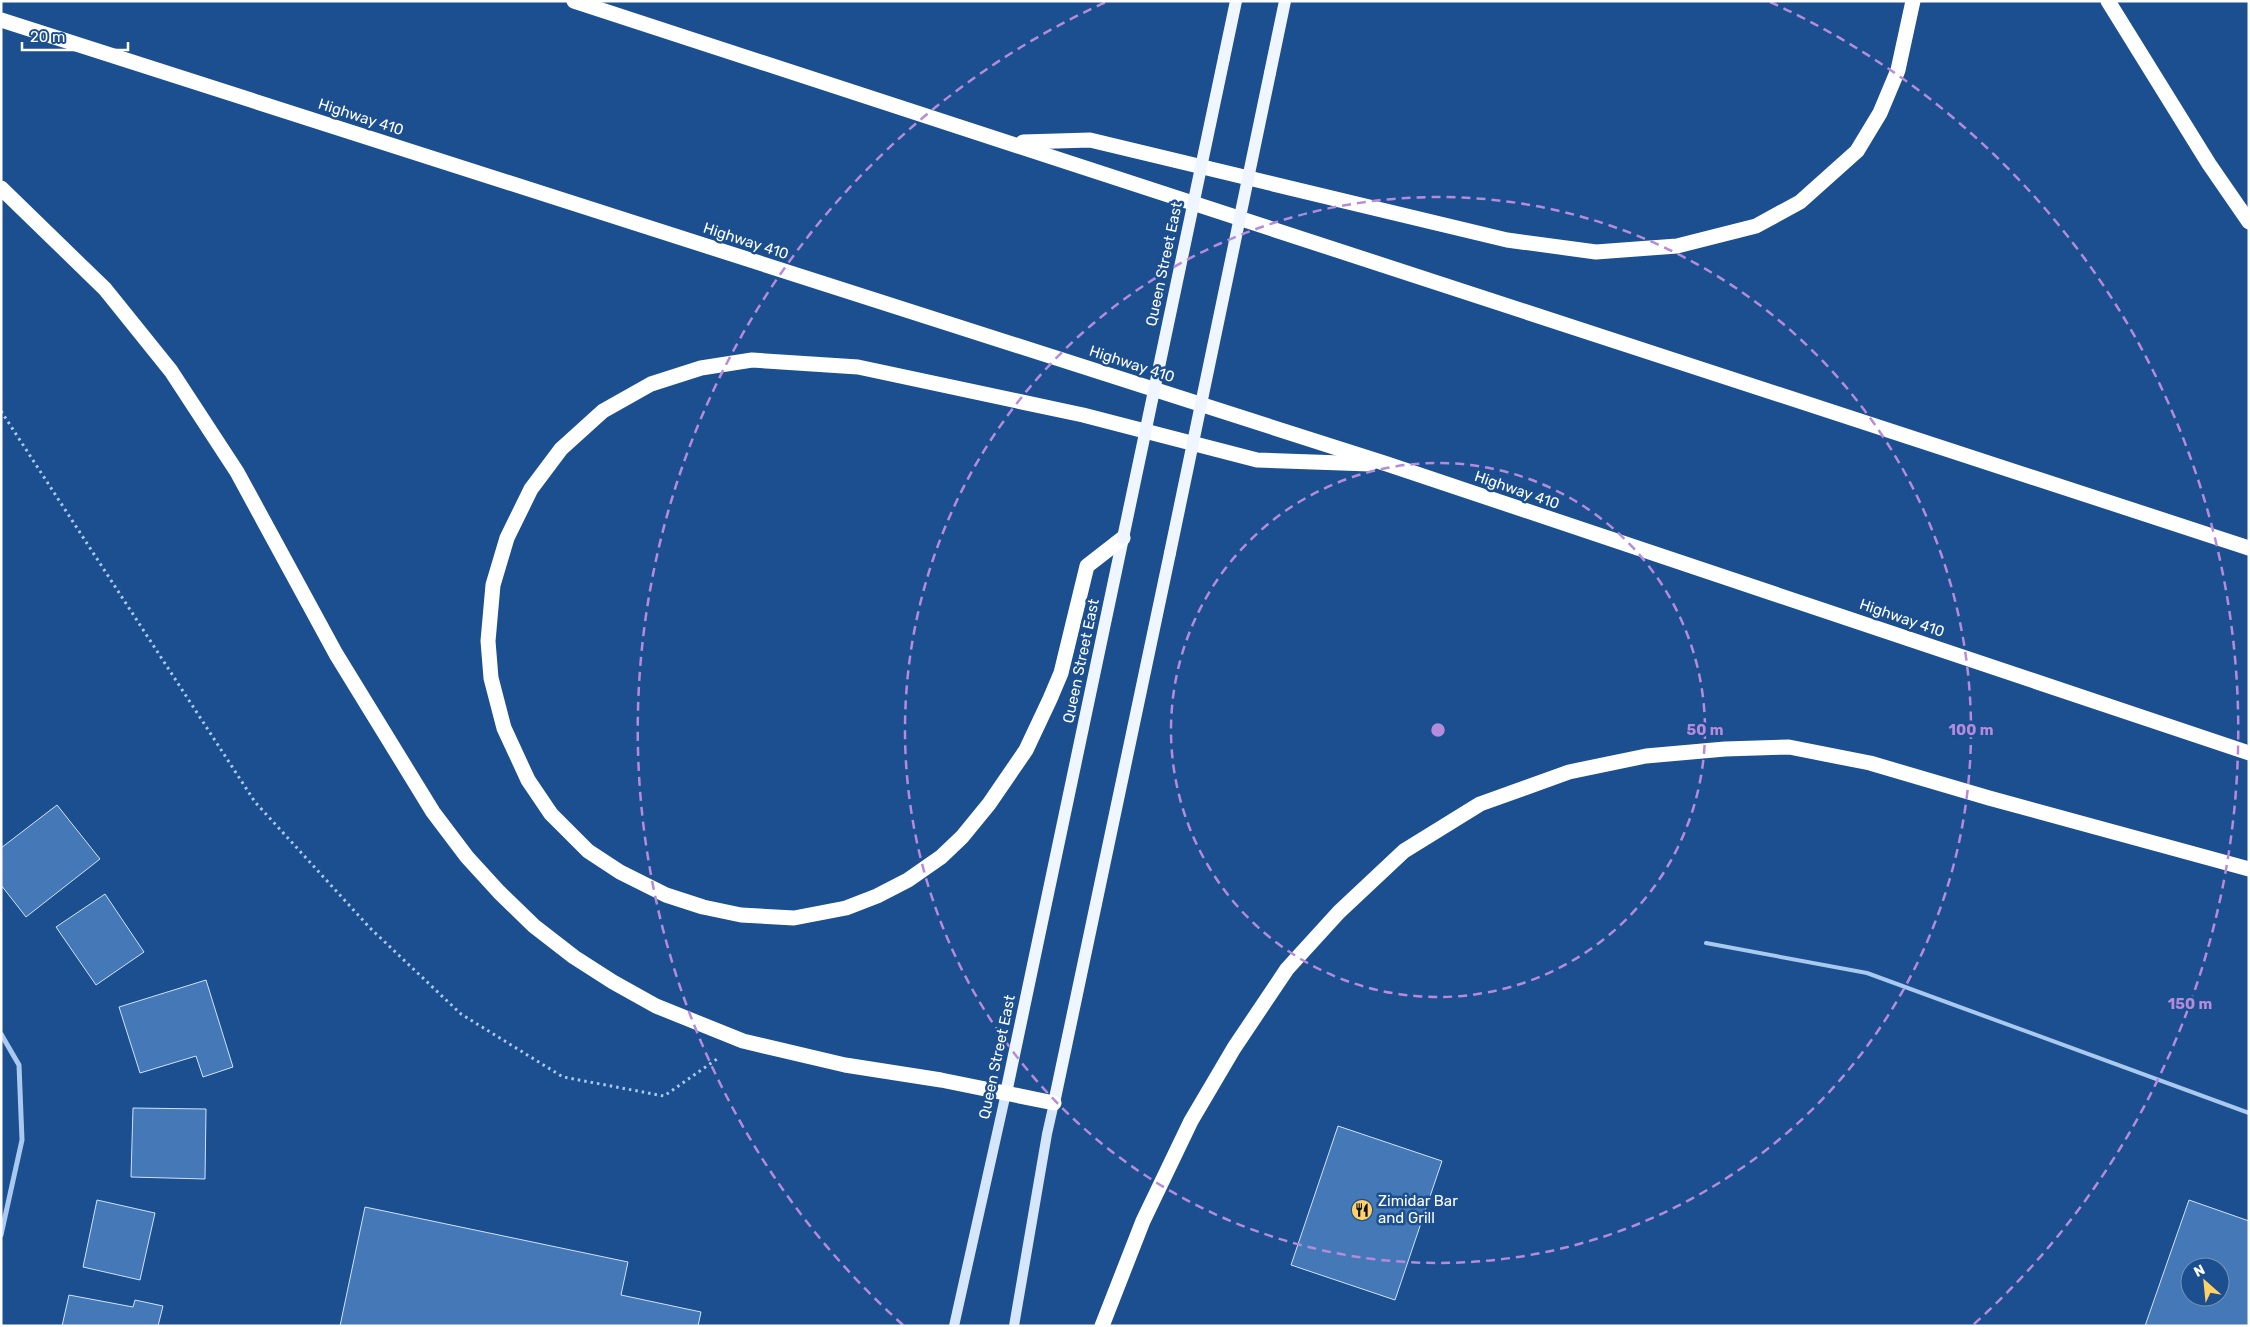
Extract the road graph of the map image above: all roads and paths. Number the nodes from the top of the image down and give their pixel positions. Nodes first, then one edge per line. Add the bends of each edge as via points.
1 (574, 1) edge
2 (1236, 1) edge
3 (1285, 1) edge
4 (1913, 1) edge
5 (2108, 1) edge
6 (1, 20) edge
7 (1011, 143) junction
8 (1, 188) edge
9 (2249, 222) edge
10 (1, 411) edge
11 (1387, 464) junction
12 (1123, 538) junction
13 (2249, 548) edge
14 (2249, 753) edge
15 (2249, 869) edge
16 (1706, 944) dead end
17 (1, 1034) edge
18 (743, 1041) junction
19 (1006, 1093) junction
20 (1054, 1103) junction
21 (2249, 1113) edge
22 (1, 1235) edge
23 (954, 1326) edge
24 (1014, 1326) edge
25 (1102, 1326) edge

1 - 7 highway
2 - 12 main road, Queen Street East, bridge
3 - 20 main road, bridge
4 - 7 highway via 1898,70 1880,113 1857,151 1800,202 1756,226 1677,246 1596,252 1507,240 1090,140
5 - 9 highway via 2209,164
6 - 11 highway, Highway 410
7 - 13 highway
8 - 18 highway via 105,289 171,371 236,472 386,739 433,812 467,857 534,926 574,957 656,1006
10 - 18 path via 255,802 370,928 461,1014 563,1077 664,1096
11 - 12 highway via 1257,460 1083,415 858,367 752,360 701,368 651,384 603,411 561,449 531,489 506,538 493,585 488,641 491,678 504,728 528,780 551,814 588,852 620,872 666,895 741,916 794,918 846,908 908,880 941,857 989,804 1026,750 1061,673 1087,566
11 - 14 highway, Highway 410
12 - 19 main road, Queen Street East
15 - 25 highway via 1870,763 1789,747 1646,756 1569,772 1480,804 1404,851 1339,912 1287,969 1234,1048 1191,1121 1143,1221
16 - 21 lane via 1868,973
17 - 22 street via 19,1065 22,1140
18 - 19 highway via 845,1065
19 - 20 highway
19 - 23 main road, Queen Street East
20 - 24 main road

